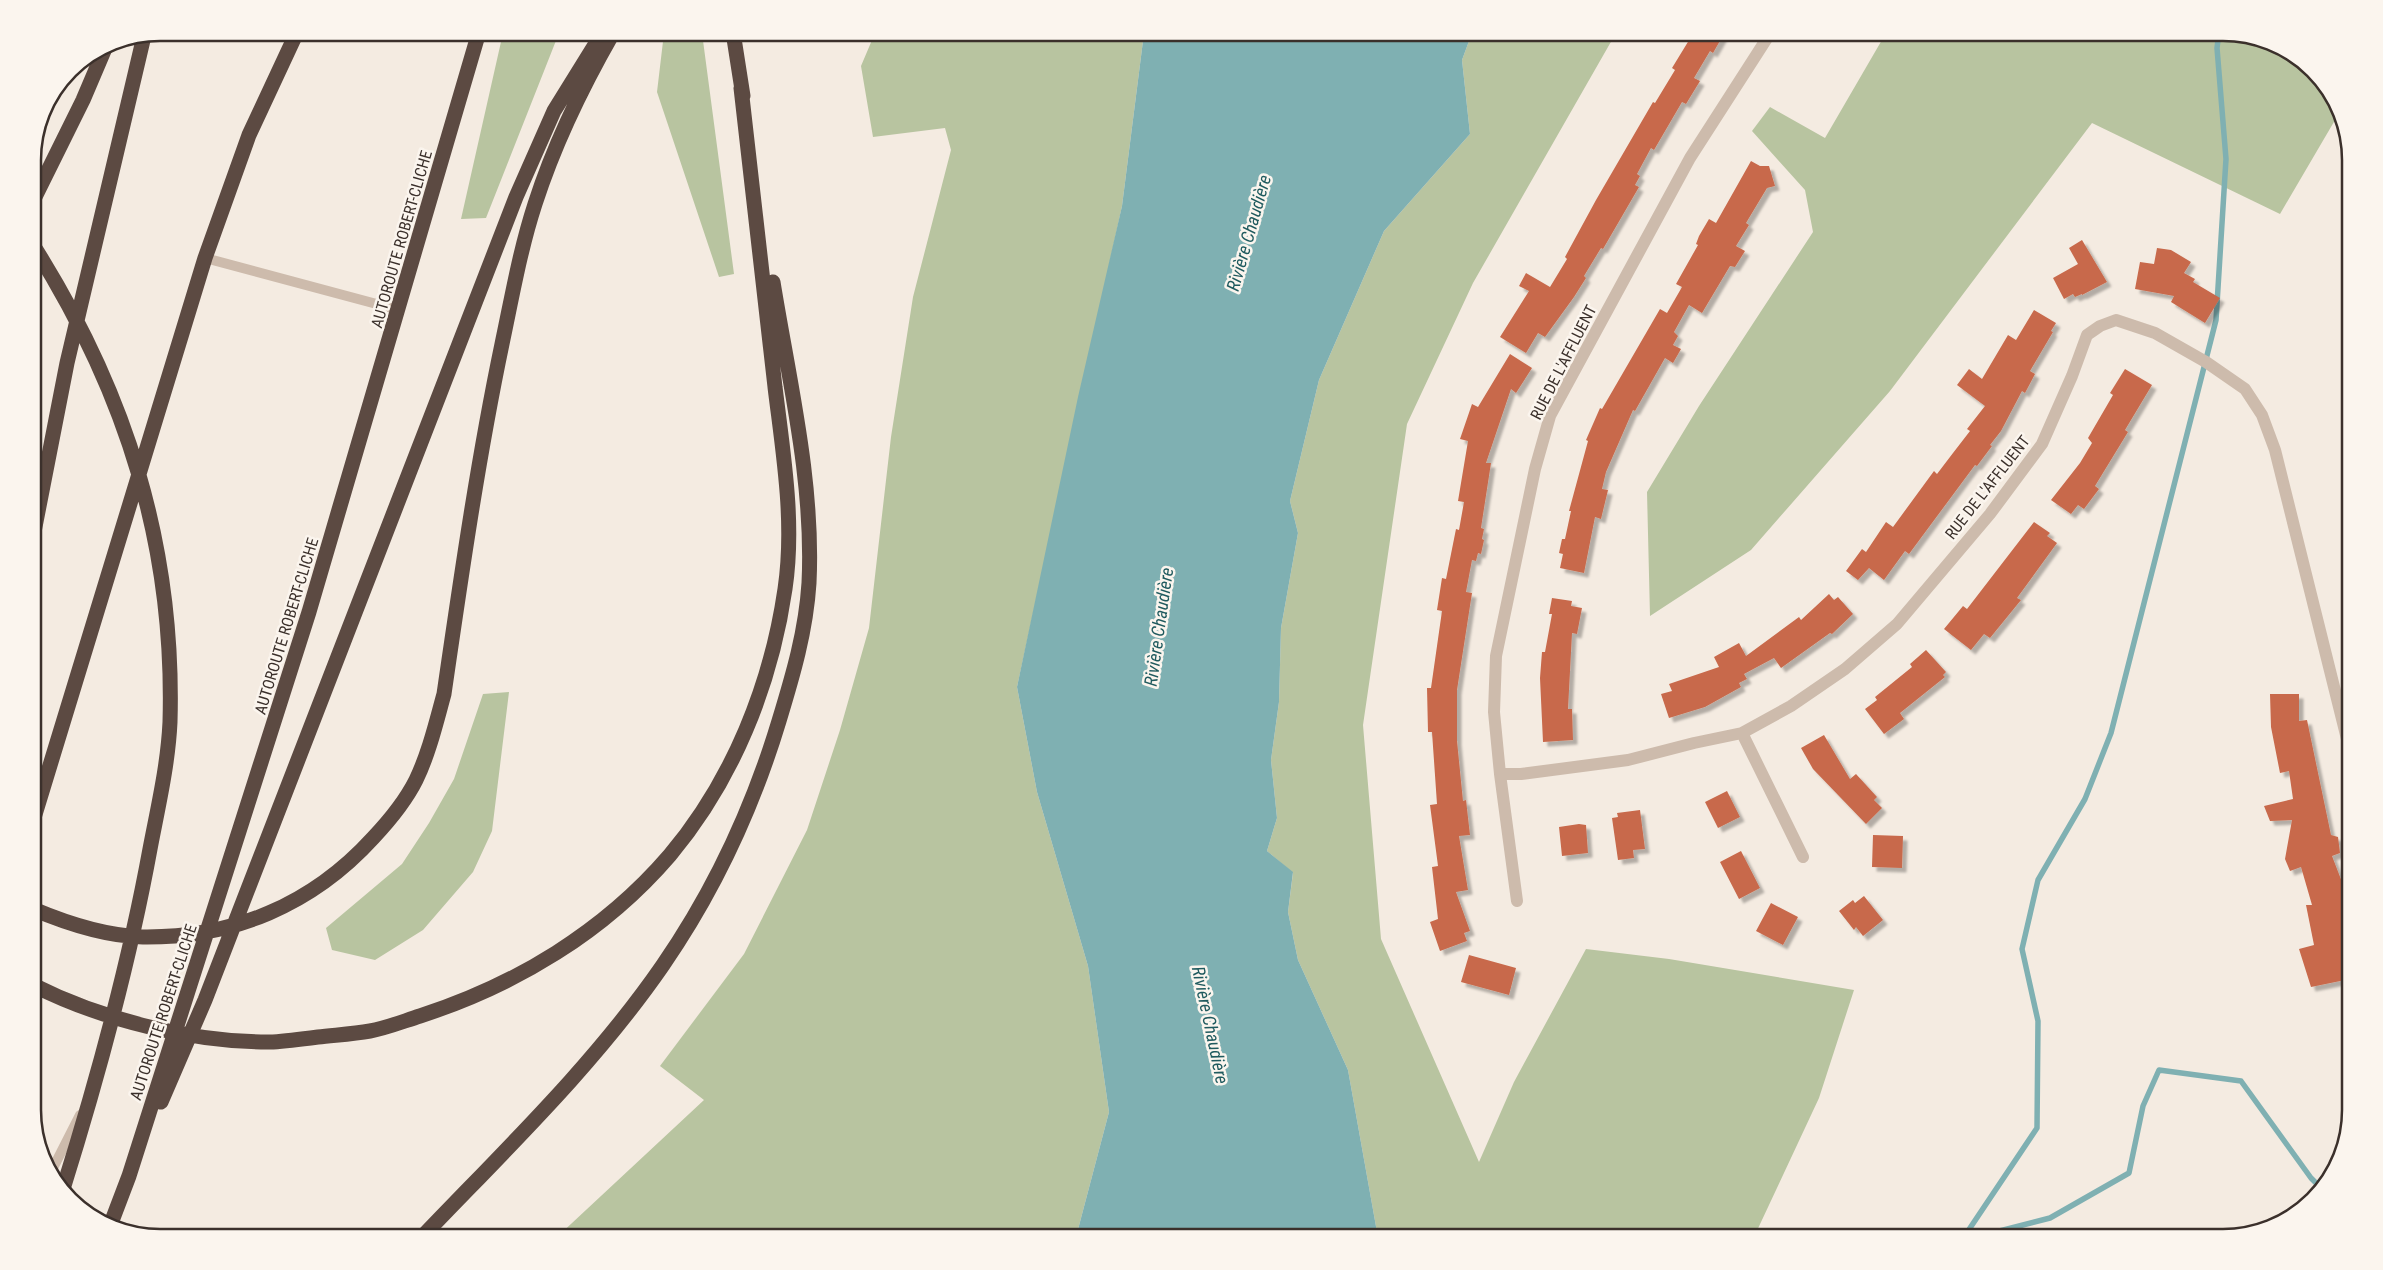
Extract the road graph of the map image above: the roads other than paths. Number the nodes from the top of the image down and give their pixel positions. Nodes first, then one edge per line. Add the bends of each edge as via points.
1 (1765, 41) edge
2 (292, 42) edge
3 (476, 42) edge
4 (597, 42) edge
5 (607, 42) edge
6 (734, 42) edge
7 (142, 43) edge
8 (101, 57) edge
9 (741, 88) junction
10 (42, 183) edge
11 (205, 258) junction
12 (42, 259) edge
13 (398, 310) junction
14 (42, 491) edge
15 (2342, 717) edge
16 (1742, 733) junction
17 (1500, 774) junction
18 (42, 792) edge
19 (1803, 857) dead end
20 (1518, 901) dead end
21 (42, 913) edge
22 (42, 989) edge
23 (95, 1085) junction
24 (54, 1165) edge
25 (129, 1176) junction
26 (65, 1181) edge
27 (113, 1219) edge
28 (430, 1229) edge

1 - 17 street, RUE DE L'AFFLUENT via 1690,158 1550,416 1535,469 1496,656 1494,712
2 - 11 highway via 249,135
3 - 13 highway, AUTOROUTE ROBERT-CLICHE
4 - 25 highway via 554,111 516,197 205,1000
5 - 21 highway via 563,132 535,203 521,253 492,389 444,694 432,740 416,780 394,815 334,877 294,902 255,919 219,929 141,937 57,919
6 - 9 highway
7 - 14 highway via 67,362
8 - 10 highway
9 - 22 highway via 788,498 786,586 759,698 735,753 703,811 636,892 537,966 465,1001 372,1031 273,1042 203,1037 97,1011
9 - 28 highway via 806,486 809,582 798,656 768,758 747,811 695,915 663,964 587,1062
11 - 13 lane
11 - 18 highway
12 - 23 highway via 88,342 131,447 153,523 164,599 169,670 170,722 165,770 141,898
13 - 25 highway, AUTOROUTE ROBERT-CLICHE via 309,612
15 - 16 street, RUE DE L'AFFLUENT via 2282,478 2262,415 2245,389 2206,362 2155,333 2116,320 2087,336 2042,444 1990,514 1897,624 1845,669 1791,706
16 - 17 street, RUE DE L'AFFLUENT via 1628,760
16 - 19 street
17 - 20 street, RUE DE L'AFFLUENT
23 - 24 lane
23 - 26 highway
25 - 27 highway, AUTOROUTE ROBERT-CLICHE

